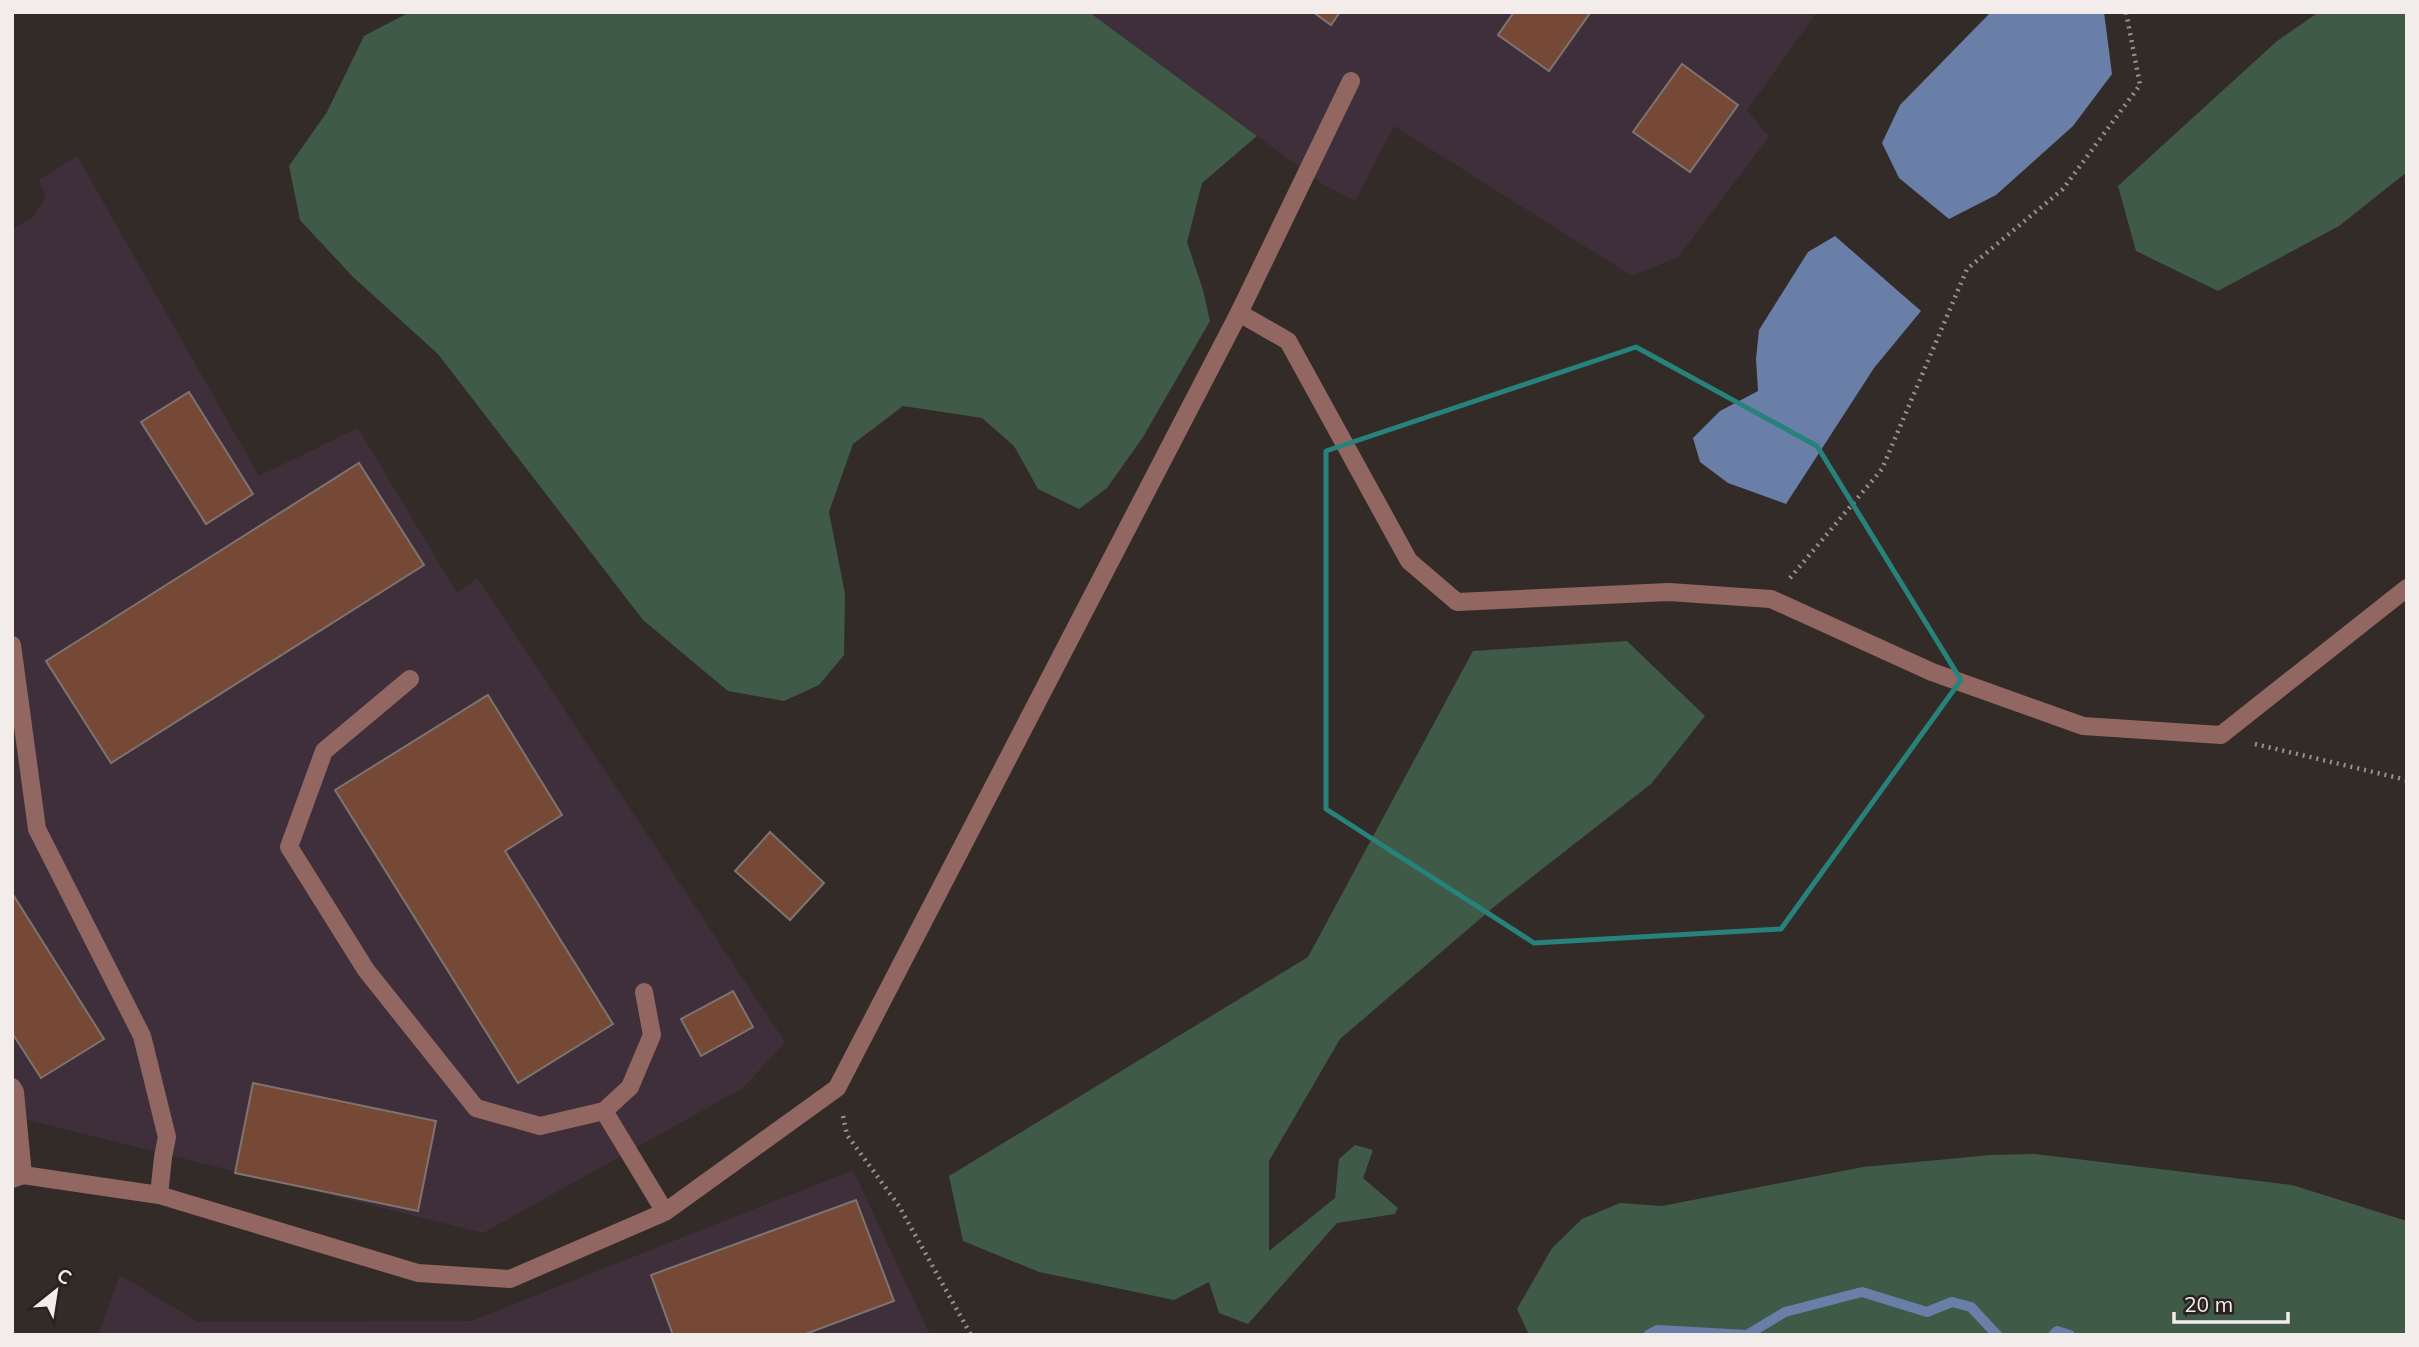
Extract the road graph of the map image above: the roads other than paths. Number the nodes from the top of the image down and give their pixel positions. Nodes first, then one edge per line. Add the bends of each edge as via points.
1 (1351, 81) dead end
2 (1239, 313) junction
3 (2407, 587) edge
4 (12, 645) edge
5 (410, 679) dead end
6 (644, 992) dead end
7 (12, 1087) edge
8 (604, 1111) junction
9 (17, 1177) edge
10 (159, 1195) junction
11 (665, 1212) junction

1 - 2 lane
2 - 3 lane via 1288,341 1409,561 1457,602 1669,592 1771,599 1932,672 2084,726 2221,735
2 - 11 lane via 837,1088
4 - 10 lane via 37,829 142,1037 167,1137
5 - 8 lane via 324,751 289,847 366,970 476,1108 540,1126
6 - 8 lane via 652,1035 630,1087
7 - 9 lane
8 - 11 lane
9 - 10 lane
10 - 11 lane via 418,1273 510,1279

